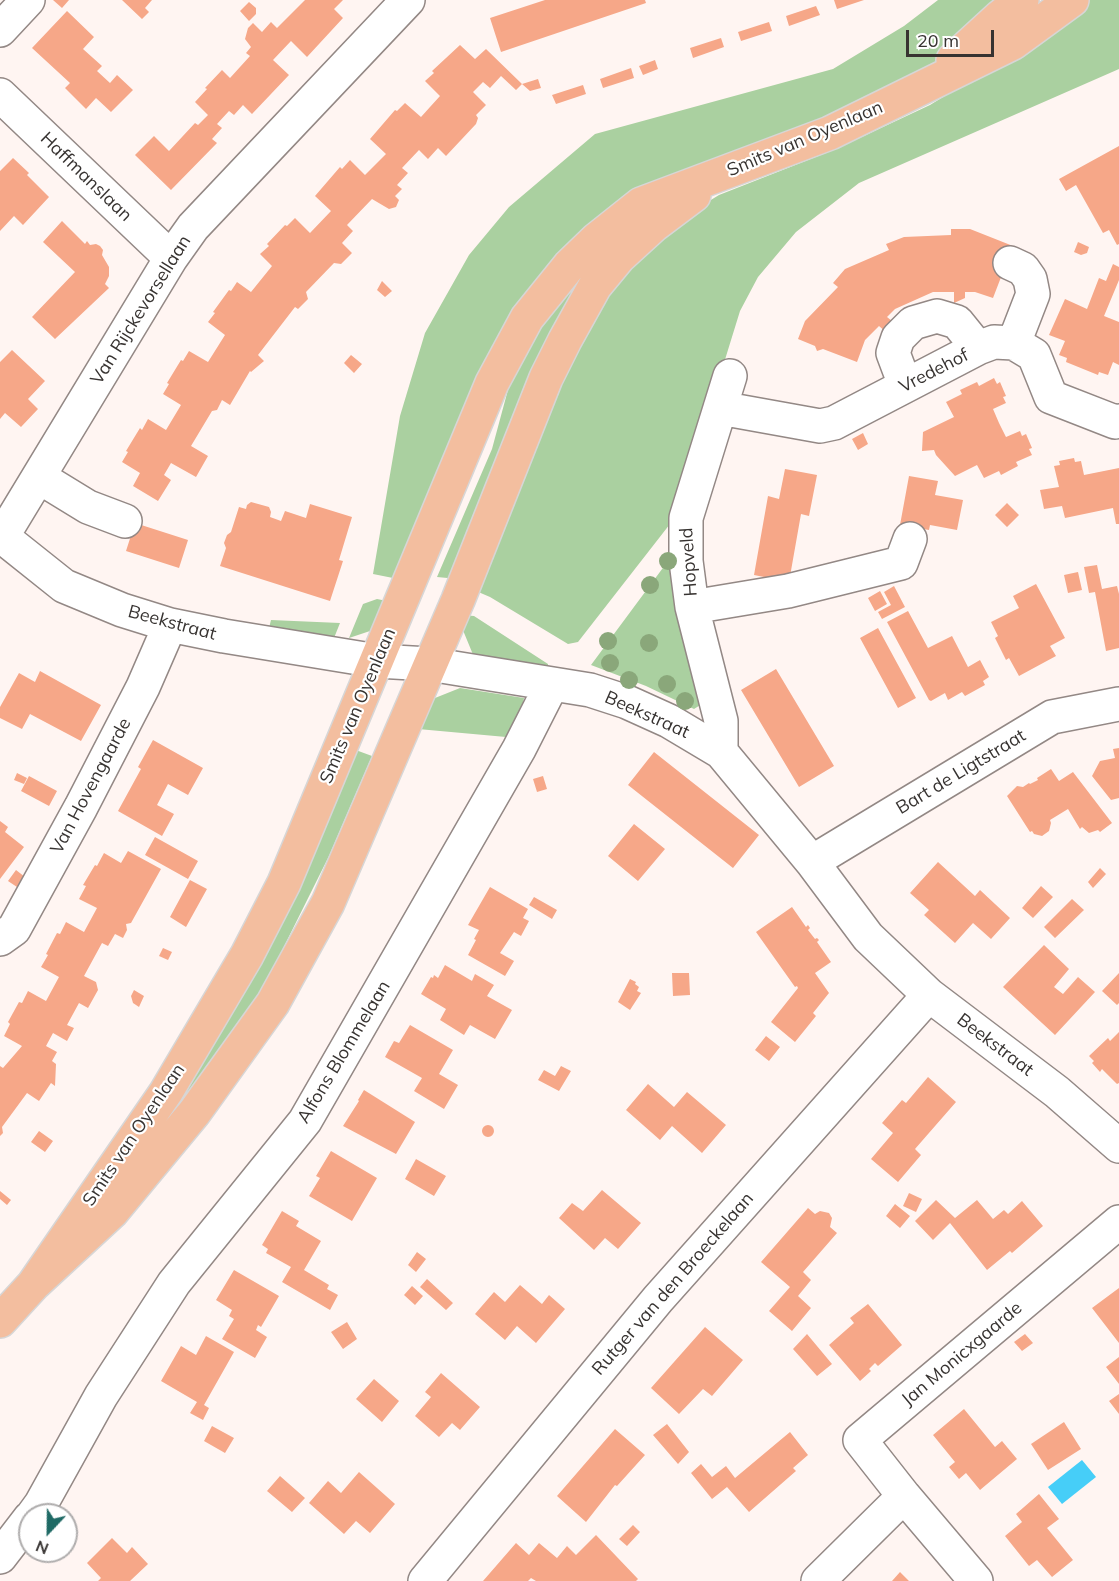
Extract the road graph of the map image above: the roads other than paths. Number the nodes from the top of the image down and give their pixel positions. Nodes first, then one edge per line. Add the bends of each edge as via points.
1 (28, 0) edge
2 (408, 0) edge
3 (1022, 0) edge
4 (1072, 0) edge
5 (0, 30) edge
6 (924, 87) junction
7 (0, 95) edge
8 (718, 176) junction
9 (171, 258) junction
10 (1010, 263) dead end
11 (1014, 343) junction
12 (978, 348) junction
13 (729, 376) dead end
14 (905, 385) junction
15 (720, 408) junction
16 (1119, 421) edge
17 (39, 477) junction
18 (125, 521) dead end
19 (1, 536) edge
20 (910, 539) dead end
21 (692, 607) junction
22 (170, 625) junction
23 (377, 661) junction
24 (429, 664) junction
25 (552, 684) junction
26 (1119, 704) edge
27 (721, 752) junction
28 (812, 862) junction
29 (0, 939) edge
30 (929, 995) junction
31 (1119, 1146) edge
32 (1119, 1222) edge
33 (33, 1285) junction
34 (0, 1321) edge
35 (904, 1496) junction
36 (42, 1503) edge
37 (18, 1534) edge
38 (0, 1557) edge
39 (425, 1581) edge
40 (818, 1581) edge
41 (976, 1581) edge

1 - 5 street
2 - 9 street, Van Rijckevorsellaan via 193,227
3 - 6 main road, Smits van Oyenlaan
4 - 6 main road, Smits van Oyenlaan via 1013,43
6 - 8 main road, Smits van Oyenlaan via 830,133
7 - 9 street, Haffmanslaan
8 - 23 main road, Smits van Oyenlaan via 641,204 568,266 527,318 492,383
8 - 24 main road, Smits van Oyenlaan via 654,225 595,286 546,378
9 - 17 street, Van Rijckevorsellaan
10 - 11 street via 1023,269 1033,294
11 - 12 street, Vredehof via 994,342
11 - 16 street via 1034,355 1051,398
12 - 14 street, Vredehof
12 - 14 street via 957,322 937,316 913,323 898,338 893,353
13 - 15 street, Hopveld
14 - 15 street, Vredehof via 834,423 820,426
15 - 21 street, Hopveld via 686,518
17 - 18 street via 88,507
17 - 19 street, Van Rijckevorsellaan
19 - 22 street, Beekstraat via 64,586
20 - 21 street via 901,563 788,591
21 - 27 street, Hopveld via 721,721
22 - 23 street, Beekstraat
22 - 29 street, Van Hovengaarde via 81,807 14,929
23 - 24 street, Beekstraat
23 - 33 main road, Smits van Oyenlaan via 284,883 247,956 166,1092
24 - 25 street, Beekstraat
24 - 33 main road, Smits van Oyenlaan via 328,903 273,1003 194,1113 112,1212
25 - 27 street, Beekstraat via 590,690 627,702
25 - 36 street, Alfons Blommelaan via 519,749 305,1120 174,1283 101,1396
26 - 28 street, Bart de Ligtstraat via 1052,717
27 - 28 street, Beekstraat
28 - 30 street, Beekstraat via 868,936
30 - 31 street, Beekstraat via 1057,1092
30 - 39 street, Rutger van den Broeckelaan via 658,1299
32 - 35 street, Jan Monicxgaarde via 860,1440
33 - 34 main road, Smits van Oyenlaan
35 - 40 street
35 - 41 street, Jan Monicxgaarde
37 - 38 street, Alfons Blommelaan

